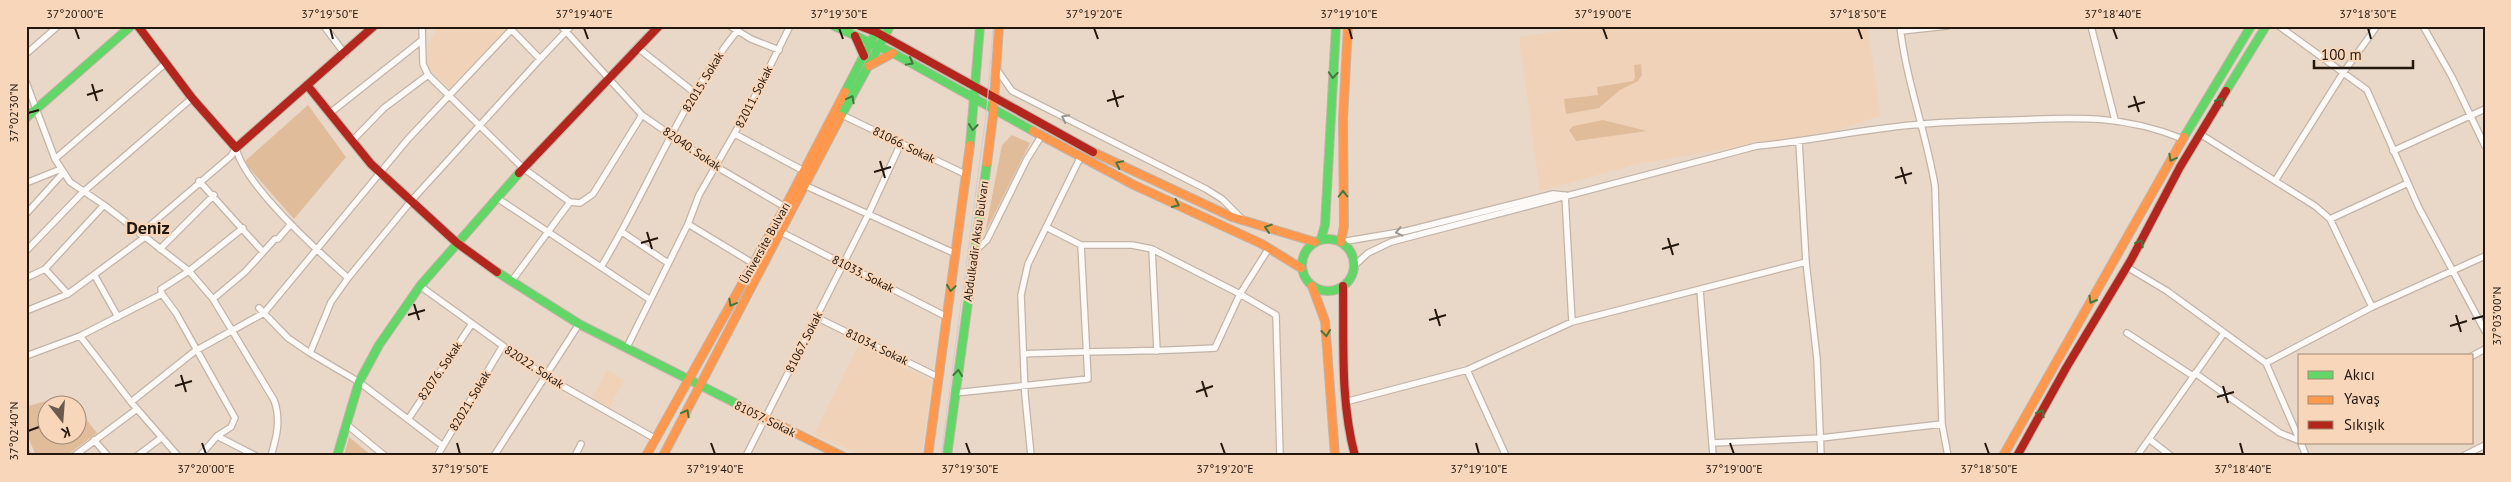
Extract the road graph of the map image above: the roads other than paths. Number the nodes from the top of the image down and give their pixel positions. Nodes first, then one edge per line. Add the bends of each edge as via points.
1 (58, 26) edge
2 (131, 26) edge
3 (138, 26) edge
4 (324, 26) edge
5 (374, 26) edge
6 (422, 26) edge
7 (561, 26) edge
8 (571, 26) edge
9 (659, 26) edge
10 (730, 26) edge
11 (790, 26) edge
12 (834, 26) edge
13 (860, 26) edge
14 (890, 26) edge
15 (980, 26) edge
16 (999, 26) edge
17 (1336, 26) edge
18 (1348, 26) edge
19 (1947, 26) edge
20 (2091, 26) edge
21 (2251, 26) edge
22 (2266, 26) edge
23 (2279, 26) edge
24 (2377, 26) edge
25 (2423, 26) edge
26 (510, 28) edge
27 (878, 29) edge
28 (1901, 29) edge
29 (737, 31) junction
30 (566, 32) junction
31 (855, 36) junction
32 (884, 37) junction
33 (421, 41) junction
34 (870, 43) junction
35 (638, 48) junction
36 (878, 48) junction
37 (779, 50) junction
38 (893, 53) junction
39 (26, 54) edge
40 (345, 54) junction
41 (864, 56) junction
42 (540, 60) junction
43 (166, 63) junction
44 (868, 66) junction
45 (997, 69) junction
46 (2343, 73) junction
47 (428, 74) junction
48 (608, 79) junction
49 (26, 82) edge
50 (307, 85) junction
51 (977, 87) junction
52 (694, 93) junction
53 (450, 95) junction
54 (995, 97) junction
55 (192, 98) junction
56 (976, 101) junction
57 (37, 109) junction
58 (2485, 109) edge
59 (993, 110) junction
60 (330, 113) junction
61 (642, 115) junction
62 (842, 115) junction
63 (2470, 116) junction
64 (26, 118) edge
65 (2115, 120) junction
66 (1922, 124) junction
67 (480, 125) junction
68 (735, 134) junction
69 (2200, 134) junction
70 (673, 135) junction
71 (1042, 135) junction
72 (2183, 139) junction
73 (352, 141) junction
74 (1799, 142) junction
75 (901, 143) junction
76 (2485, 146) edge
77 (236, 148) junction
78 (2394, 151) junction
79 (1081, 156) junction
80 (55, 159) junction
81 (717, 167) junction
82 (523, 168) junction
83 (62, 171) junction
84 (804, 171) junction
85 (381, 172) junction
86 (967, 175) junction
87 (200, 181) junction
88 (2275, 181) junction
89 (26, 183) edge
90 (2408, 183) junction
91 (804, 185) junction
92 (82, 193) junction
93 (214, 195) junction
94 (1565, 196) junction
95 (497, 198) junction
96 (412, 200) junction
97 (570, 202) junction
98 (104, 205) junction
99 (785, 207) junction
100 (26, 214) edge
101 (868, 214) junction
102 (2330, 219) junction
103 (1242, 220) junction
104 (688, 224) junction
105 (293, 226) junction
106 (1046, 227) junction
107 (243, 228) junction
108 (547, 231) junction
109 (779, 231) junction
110 (622, 232) junction
111 (143, 235) junction
112 (1318, 240) junction
113 (1341, 242) junction
114 (457, 243) junction
115 (1081, 245) junction
116 (1269, 248) junction
117 (160, 249) junction
118 (316, 249) junction
119 (1152, 249) junction
120 (26, 251) edge
121 (975, 251) junction
122 (263, 252) junction
123 (956, 254) junction
124 (2485, 256) edge
125 (1806, 262) junction
126 (668, 263) junction
127 (754, 264) junction
128 (842, 264) junction
129 (1354, 266) junction
130 (600, 267) junction
131 (2127, 267) junction
132 (1302, 268) junction
133 (45, 269) junction
134 (189, 271) junction
135 (2454, 272) junction
136 (95, 276) junction
137 (26, 278) edge
138 (348, 278) junction
139 (511, 282) junction
140 (420, 286) junction
141 (1312, 286) junction
142 (1343, 286) junction
143 (1700, 290) junction
144 (68, 294) junction
145 (162, 294) junction
146 (1240, 294) junction
147 (213, 299) junction
148 (649, 299) junction
149 (2372, 307) junction
150 (262, 310) junction
151 (26, 311) edge
152 (118, 317) junction
153 (816, 317) junction
154 (947, 317) junction
155 (1572, 322) junction
156 (579, 324) junction
157 (472, 325) junction
158 (232, 331) junction
159 (2485, 331) edge
160 (2128, 333) dead end
161 (2224, 333) junction
162 (80, 336) junction
163 (502, 347) junction
164 (627, 347) junction
165 (197, 350) junction
166 (1156, 351) junction
167 (1088, 352) junction
168 (310, 353) junction
169 (1024, 354) junction
170 (26, 356) edge
171 (2266, 363) junction
172 (1467, 370) junction
173 (2194, 375) junction
174 (545, 376) junction
175 (938, 378) junction
176 (688, 381) junction
177 (359, 382) junction
178 (1026, 385) junction
179 (700, 387) junction
180 (955, 393) junction
181 (131, 402) junction
182 (1345, 402) junction
183 (137, 409) junction
184 (409, 418) junction
185 (765, 420) junction
186 (346, 424) junction
187 (1942, 424) junction
188 (217, 436) junction
189 (2298, 437) edge
190 (161, 438) junction
191 (654, 438) junction
192 (1821, 438) junction
193 (2148, 439) junction
194 (94, 440) junction
195 (2298, 441) edge
196 (581, 444) dead end
197 (1712, 444) junction
198 (2301, 444) edge
199 (2485, 445) edge
200 (443, 446) junction
201 (26, 452) edge
202 (28, 456) edge
203 (74, 456) edge
204 (108, 456) edge
205 (137, 456) edge
206 (178, 456) edge
207 (200, 456) edge
208 (256, 456) edge
209 (271, 456) edge
210 (338, 456) edge
211 (386, 456) edge
212 (436, 456) edge
213 (494, 456) edge
214 (574, 456) edge
215 (646, 456) edge
216 (663, 456) edge
217 (746, 456) edge
218 (842, 456) edge
219 (928, 456) edge
220 (947, 456) edge
221 (1031, 456) edge
222 (1280, 456) edge
223 (1336, 456) edge
224 (1355, 456) edge
225 (1506, 456) edge
226 (1713, 456) edge
227 (1821, 456) edge
228 (1948, 456) edge
229 (2003, 456) edge
230 (2017, 456) edge
231 (2137, 456) edge
232 (2171, 456) edge
233 (2306, 456) edge
234 (2463, 456) edge

1 - 39 street
2 - 57 main road
3 - 43 main road
4 - 40 street
5 - 40 main road
6 - 33 street
7 - 30 street, 82040. Sokak
8 - 30 street
9 - 35 main road
10 - 29 street
11 - 37 street, 82011. Sokak
12 - 31 main road
13 - 27 main road
14 - 32 main road, Üniversite Bulvarı
15 - 51 main road
16 - 45 main road, Abdulkadir Aksu Bulvarı
17 -> 112 main road via 1325,225
113 -> 18 main road
19 - 28 street
20 - 65 street
21 - 72 main road
69 -> 22 main road
23 - 46 street
24 - 46 street
25 - 63 street
26 - 42 street
26 - 53 street
27 - 32 main road
27 - 34 main road, Üniversite Bulvarı
28 - 66 street via 1912,94
29 - 37 street
29 - 52 street, 82015. Sokak
30 - 42 street
30 - 48 street, 82040. Sokak
31 - 34 main road
31 - 41 main road
32 - 36 main road, Üniversite Bulvarı
32 - 51 main road
33 - 47 street via 423,64
33 - 60 street
34 - 36 main road
34 - 41 main road, Üniversite Bulvarı
35 - 48 main road
35 - 52 street
36 - 38 main road
36 - 44 main road, Üniversite Bulvarı
37 - 68 street, 82011. Sokak
38 - 44 main road
38 -> 56 main road
40 - 50 main road
41 - 84 main road, Üniversite Bulvarı
42 - 67 street
43 - 55 main road
43 - 80 street
62 -> 44 main road, Üniversite Bulvarı
45 - 54 main road, Abdulkadir Aksu Bulvarı
103 -> 45 street via 1222,199 1206,189 1012,91
46 - 78 street via 2367,90
46 - 88 street
47 - 53 street
47 - 73 street via 384,108
48 - 61 street, 82040. Sokak
48 - 82 main road
49 - 57 street
50 - 60 main road, 81057. Sokak
50 - 77 main road
51 - 54 main road
51 - 56 main road
52 - 70 street, 82015. Sokak
53 - 67 street
53 - 85 street
54 - 59 main road, Abdulkadir Aksu Bulvarı
103 -> 54 main road via 1079,145
55 - 77 main road
55 - 92 street
56 - 59 main road
56 -> 86 main road
57 - 64 main road
57 - 80 street
58 - 63 street
59 - 71 main road
59 - 121 main road, Abdulkadir Aksu Bulvarı
60 - 73 main road, 81057. Sokak
61 - 70 street, 82040. Sokak
61 - 97 street via 593,194 580,204
62 - 75 street, 81066. Sokak
62 - 91 main road, Üniversite Bulvarı
63 - 76 street
63 - 78 street
65 - 66 street via 2070,117
65 - 72 street via 2156,128
66 - 74 street
66 - 187 street via 1935,186
67 - 82 street
67 - 96 street
68 - 81 street, 82011. Sokak
68 - 84 street
69 - 88 street
131 -> 69 main road
70 - 81 street, 82040. Sokak
70 - 110 street, 82015. Sokak
71 - 79 main road
71 - 121 street via 987,240
72 -> 229 main road
73 - 85 main road, 81057. Sokak
74 - 94 street via 1757,146
74 - 125 street
75 - 86 street, 81066. Sokak
75 - 101 street, 81067. Sokak
77 - 87 street via 231,156
77 - 105 street via 238,159
78 - 90 street
79 - 106 street
79 -> 116 main road via 1134,185
80 - 83 street
81 - 99 street, 82040. Sokak
81 - 104 street, 82011. Sokak via 699,195
82 - 95 main road
82 - 97 street
83 - 89 street
83 - 92 street
83 - 100 street
84 - 99 main road, Üniversite Bulvarı
85 - 96 main road, 81057. Sokak
85 - 118 street
86 - 123 main road
87 - 93 street
87 - 111 street
88 - 102 street
90 - 102 street
90 - 135 street
91 - 101 street
91 - 109 main road, Üniversite Bulvarı
92 - 98 street
92 - 120 street
93 - 107 street
93 - 117 street
94 -> 113 street via 1553,194 1406,231
94 - 129 street via 1390,242 1368,252
94 - 155 street
95 - 108 street
95 - 114 main road
96 - 114 main road, 81057. Sokak
96 - 138 street
97 - 108 street
98 - 111 street
98 - 133 street
99 - 127 main road, Üniversite Bulvarı
101 - 123 street
101 - 128 street, 81067. Sokak
102 - 149 street
112 -> 103 main road
104 - 126 street, 82011. Sokak
104 - 127 street
105 - 118 street
105 - 122 street via 267,244
106 - 115 street
106 - 169 street via 1028,264 1021,295
107 - 122 street
107 - 134 street
108 - 130 street
108 - 139 street
109 - 128 street, 81033. Sokak
109 - 179 main road, Üniversite Bulvarı
110 - 126 street
110 - 130 street, 82015. Sokak
111 - 117 street
111 - 136 street
112 - 113 main road
112 - 132 main road via 1306,250
113 - 129 main road via 1348,248
114 - 139 main road, 81057. Sokak
114 - 140 main road
115 - 119 street via 1132,245
115 - 167 street
116 - 132 main road
116 - 146 street
117 - 134 street
118 - 138 street
118 - 150 street
119 - 146 street
119 - 166 street
180 -> 121 main road, Abdulkadir Aksu Bulvarı
122 - 147 street via 246,272
123 -> 154 main road
124 - 135 street
125 - 143 street
125 - 192 street via 1817,359
126 - 148 street, 82011. Sokak
127 -> 176 main road, Üniversite Bulvarı
128 - 153 street, 81067. Sokak
128 - 154 street, 81033. Sokak
129 - 142 main road
130 - 148 street
131 - 161 street via 2167,291
230 -> 131 main road
132 - 141 main road via 1303,275
133 - 137 street
133 - 144 street
134 - 145 street via 161,289
134 - 147 street
135 - 149 street
135 - 159 street
136 - 144 street
136 - 152 street
138 - 168 street via 331,302
139 - 156 main road, 81057. Sokak
140 - 157 street, 82022. Sokak
140 - 177 main road via 379,345
141 - 142 main road via 1328,291
141 -> 223 main road via 1325,321
142 - 182 main road
143 - 155 street
143 - 197 street
144 - 151 street
145 - 152 street
145 - 165 street
146 - 166 street via 1215,348
146 - 222 street via 1276,316
147 - 158 street
148 - 164 street, 82011. Sokak
149 - 171 street
150 - 158 street
150 - 168 street via 288,338
152 - 162 street
153 - 175 street, 81034. Sokak
153 - 185 street, 81067. Sokak
154 - 175 main road
155 - 172 street
156 - 164 main road, 81057. Sokak
156 - 174 street
157 - 163 street, 82022. Sokak
157 - 184 street, 82076. Sokak
158 - 165 street
158 - 209 street via 274,400 278,413 277,436
160 - 173 street
161 - 171 street
161 - 173 street
162 - 170 street
162 - 181 street
163 - 174 street, 82022. Sokak
163 - 200 street, 82021. Sokak
164 - 176 main road, 81057. Sokak
165 - 181 street
165 - 188 street via 235,418 228,431
166 - 167 street
167 - 169 street
167 - 178 street via 1088,378
168 - 177 street
169 - 178 street
171 - 189 street
172 - 182 street
172 - 225 street
173 - 193 street
173 - 195 street via 2280,433
174 - 191 street, 82022. Sokak
174 - 213 street
175 - 219 main road
176 - 179 main road, 81057. Sokak
176 - 191 main road, Üniversite Bulvarı
177 - 184 street
177 - 186 main road
178 - 180 street
178 - 221 street
179 - 185 main road, 81057. Sokak
216 -> 179 main road, Üniversite Bulvarı
180 - 220 main road, Abdulkadir Aksu Bulvarı
181 - 183 street
182 - 224 main road via 1348,433
183 - 190 street
183 - 194 street
184 - 200 street
185 - 217 street, 81067. Sokak
185 - 218 main road, 81057. Sokak
186 - 210 main road
186 - 211 street
187 - 192 street
187 - 228 street
188 - 207 street
188 - 208 street
190 - 205 street
190 - 206 street
191 - 215 main road, Üniversite Bulvarı
192 - 197 street
192 - 227 street
193 - 231 street
193 - 232 street
194 - 203 street
194 - 204 street
196 - 214 street
197 - 226 street
198 - 233 street
199 - 234 street
200 - 212 street, 82021. Sokak
201 - 202 street

